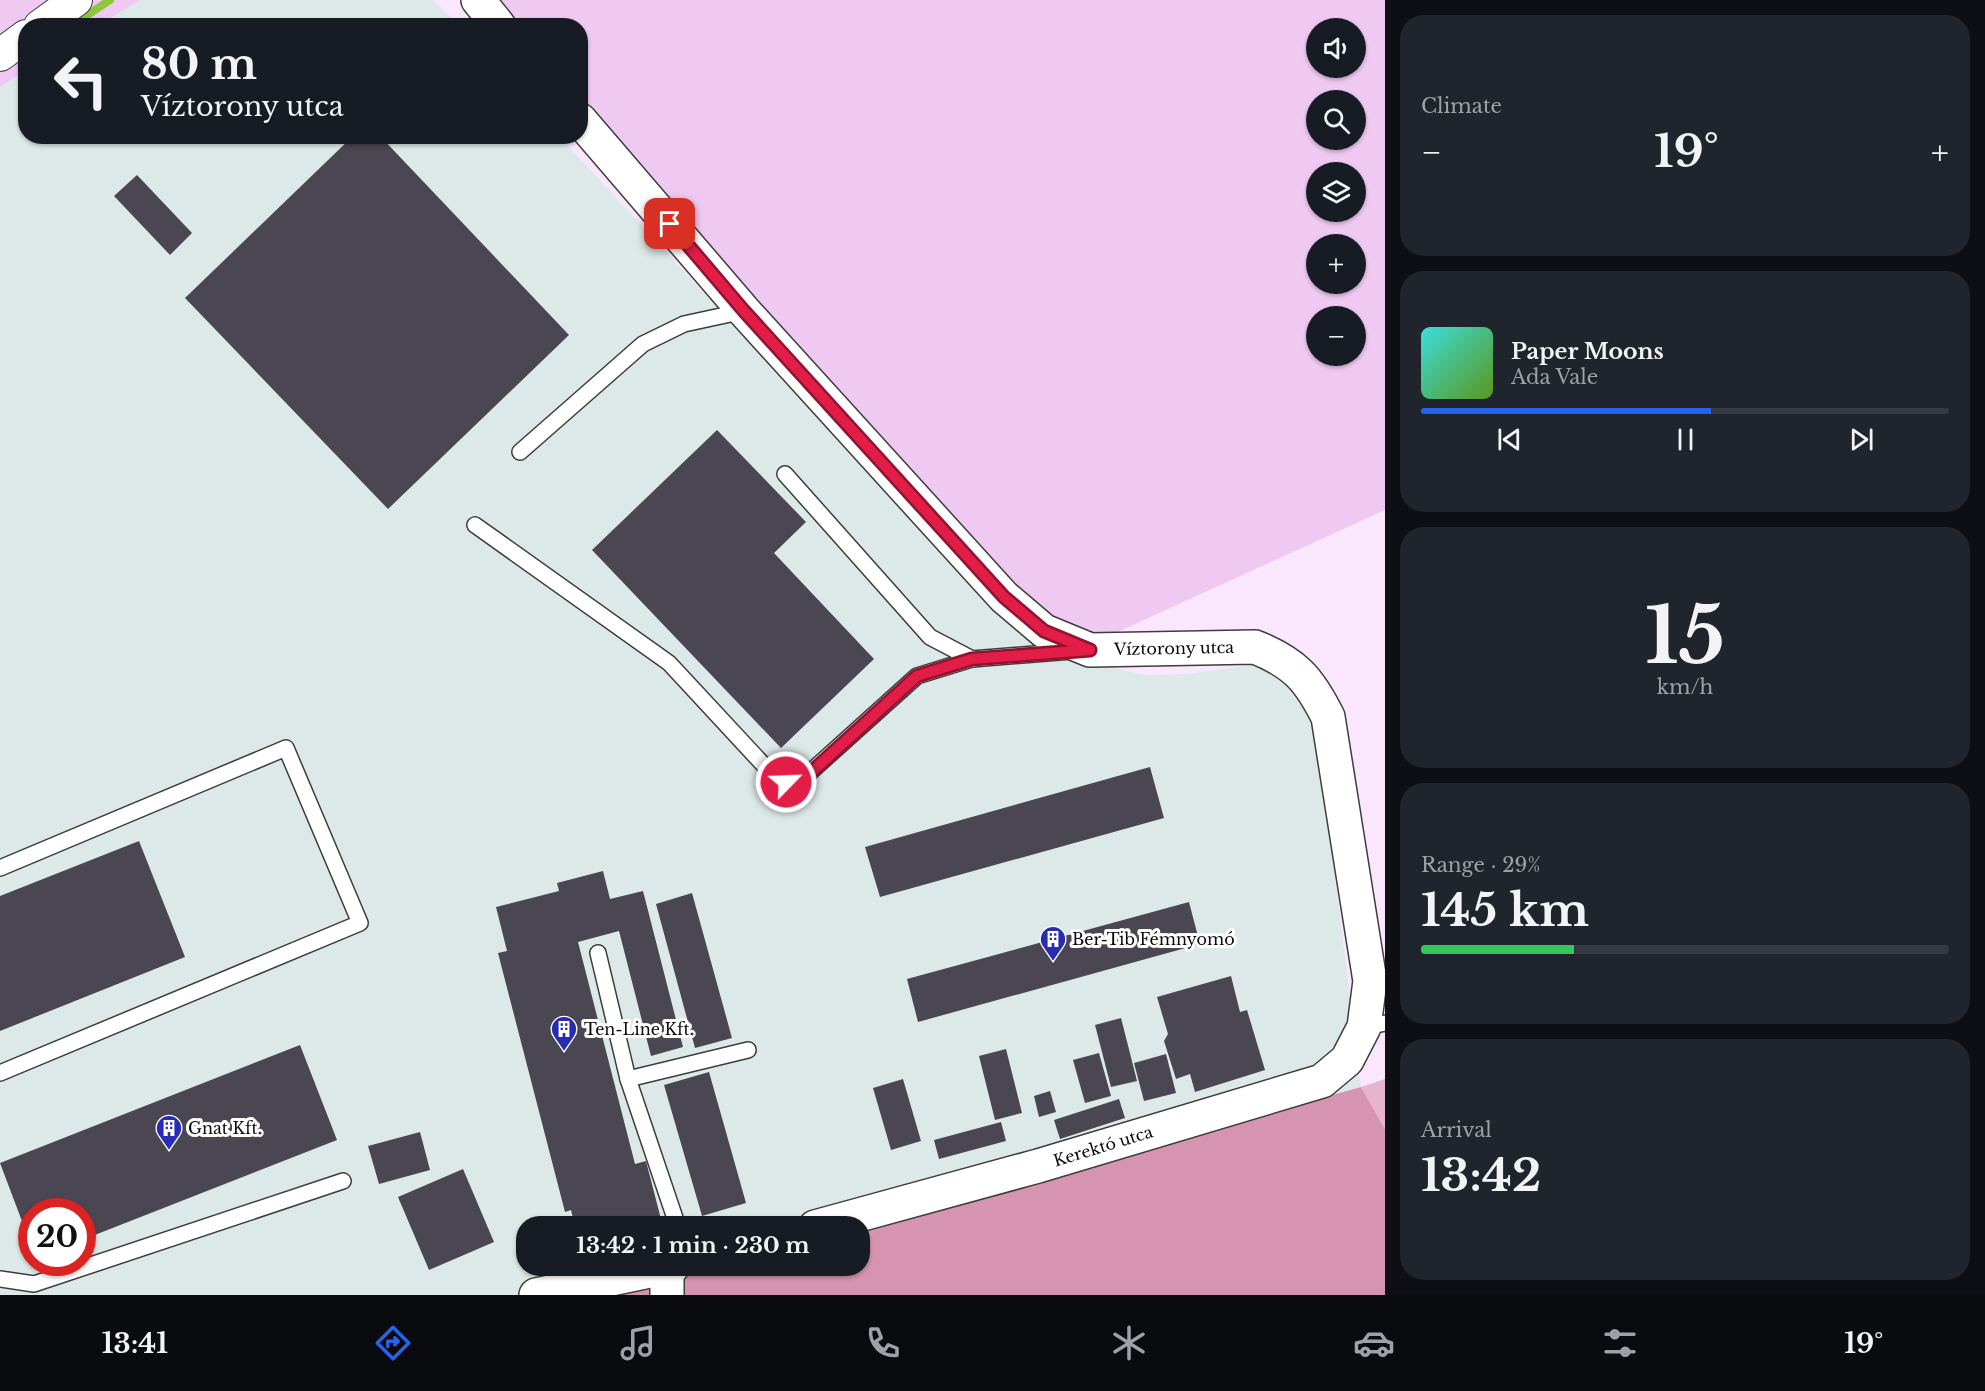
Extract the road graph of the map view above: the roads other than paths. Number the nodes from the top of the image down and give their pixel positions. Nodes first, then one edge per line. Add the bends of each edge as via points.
1 (76, 0) edge
2 (478, 0) edge
3 (51, 18) edge
4 (493, 18) edge
5 (18, 42) edge
6 (0, 55) edge
7 (588, 129) edge
8 (744, 311) junction
9 (520, 452) dead end
10 (785, 474) dead end
11 (475, 525) dead end
12 (1090, 650) junction
13 (972, 659) junction
14 (0, 868) edge
15 (597, 954) dead end
16 (1375, 1025) edge
17 (748, 1050) dead end
18 (0, 1073) edge
19 (628, 1079) junction
20 (343, 1181) dead end
21 (674, 1216) edge
22 (855, 1216) edge
23 (669, 1276) edge
24 (0, 1279) edge
25 (536, 1295) edge

1 - 3 street
2 - 4 street
5 - 6 street
7 - 8 street, Víztorony utca
8 - 9 lane via 684,324 643,344
8 - 12 street, Víztorony utca via 1004,597 1044,631
10 - 13 lane via 930,636
11 - 13 lane via 669,663 772,774 786,782 807,776 917,676
12 - 13 lane
12 - 16 street, Víztorony utca via 1255,647 1297,669 1314,690 1328,717
14 - 18 lane via 286,748 360,923
15 - 19 lane
16 - 22 street, Kerektó utca via 1347,1060 1322,1081
17 - 19 lane
19 - 21 lane
20 - 24 lane via 34,1284
23 - 25 street

